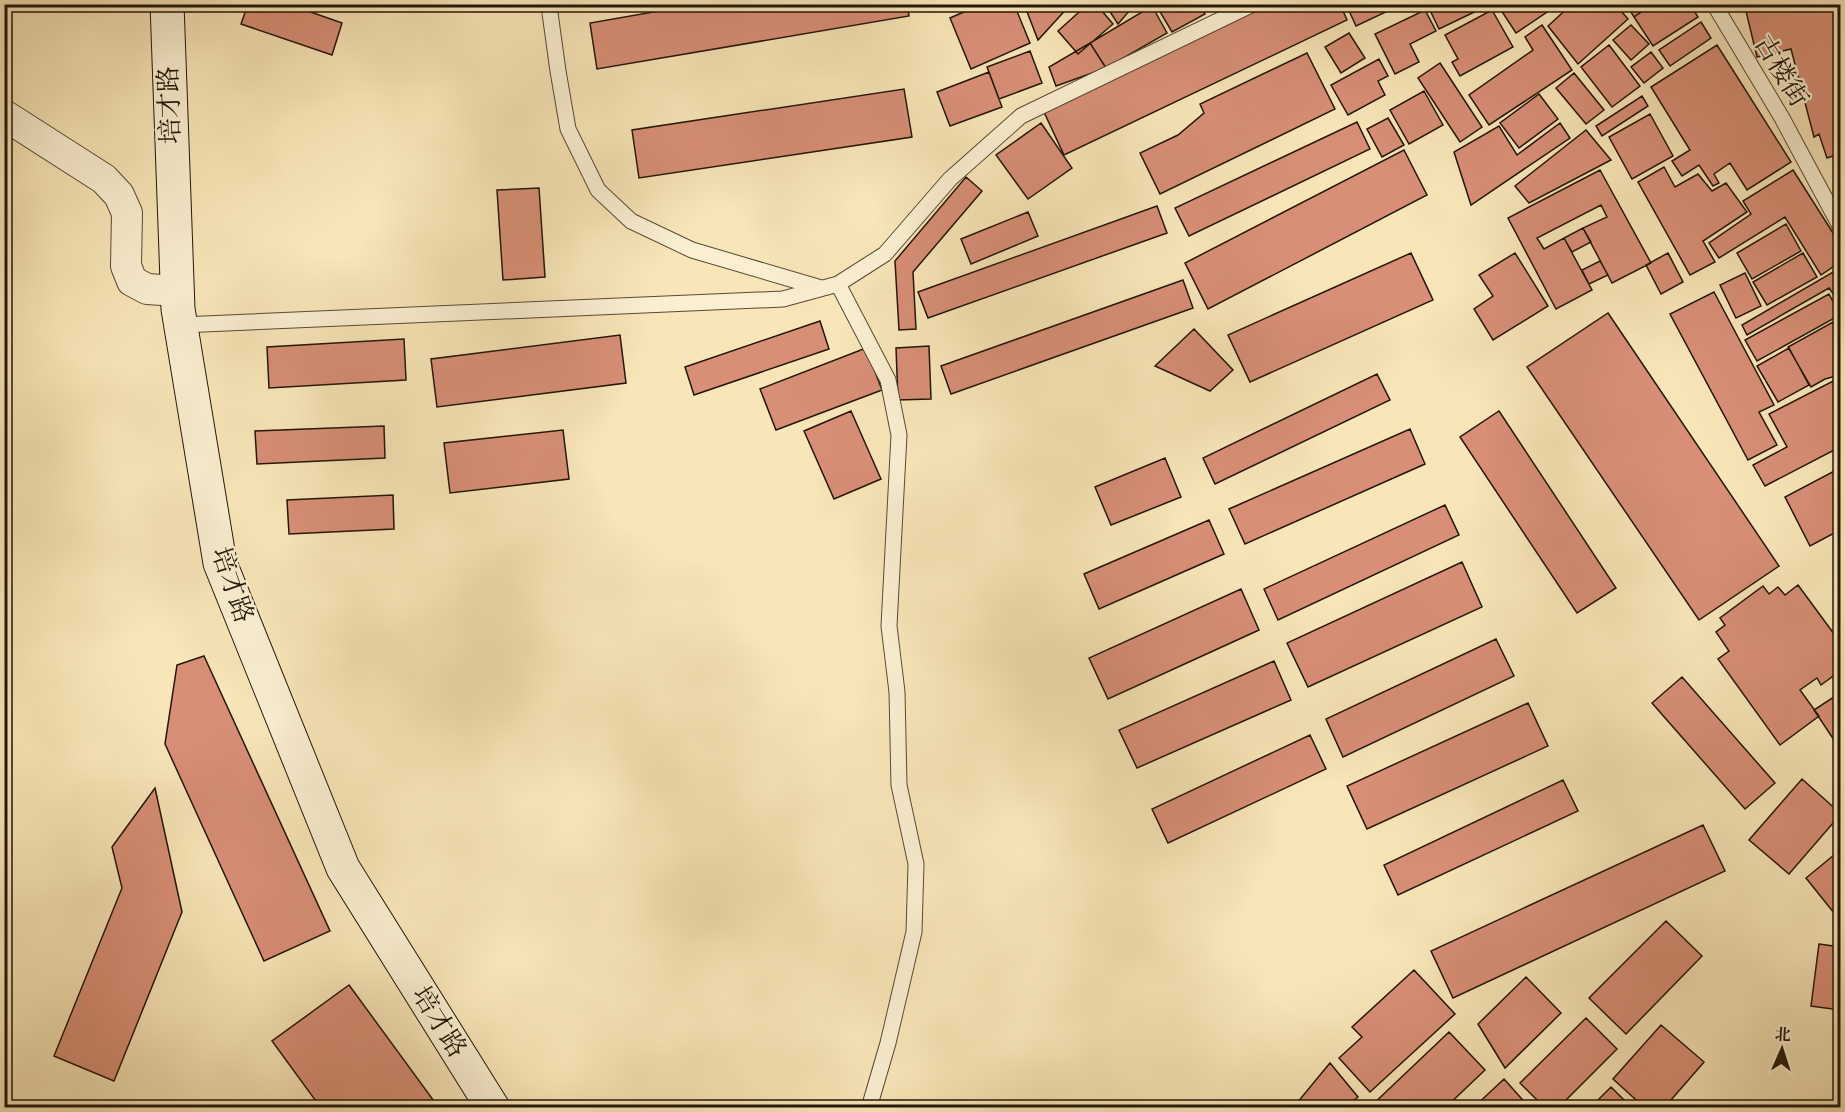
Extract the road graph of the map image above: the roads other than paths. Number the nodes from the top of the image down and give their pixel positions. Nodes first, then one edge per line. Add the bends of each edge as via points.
1 (167, 4) edge
2 (551, 4) edge
3 (1253, 4) edge
4 (1714, 4) edge
5 (4, 114) edge
6 (1840, 226) edge
7 (838, 284) junction
8 (822, 288) junction
9 (178, 291) junction
10 (181, 325) junction
11 (493, 1107) edge
12 (869, 1107) edge

1 - 9 street, 培才路
2 - 8 lane via 568,129 598,190 631,221 692,250
3 - 7 lane via 1021,116 950,179 885,254
4 - 6 lane, 古楼街
5 - 9 street via 104,179 119,195 127,213 126,266 132,281 147,289
7 - 8 lane
7 - 12 lane via 888,380 898,435 889,626 897,692 899,785 916,864 914,932
8 - 10 lane via 783,299
9 - 10 street, 培才路
10 - 11 street, 培才路 via 219,563 343,868

